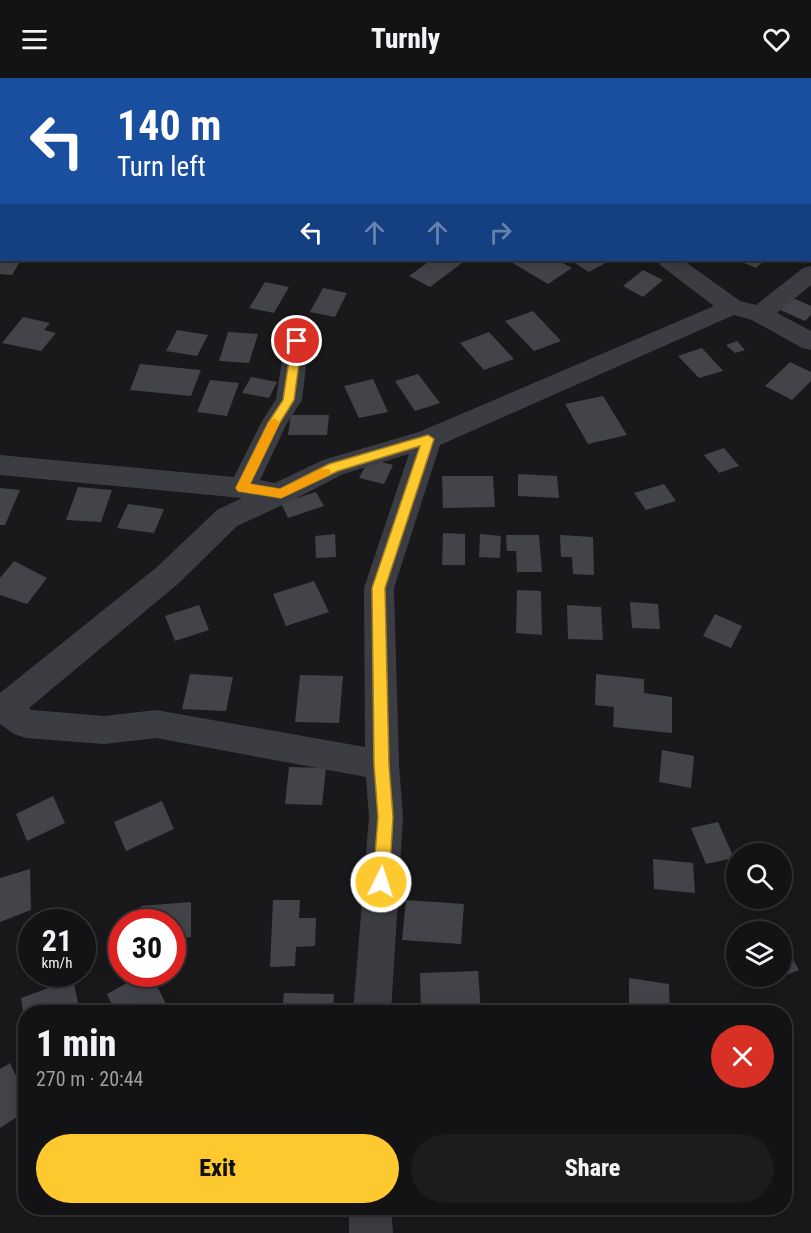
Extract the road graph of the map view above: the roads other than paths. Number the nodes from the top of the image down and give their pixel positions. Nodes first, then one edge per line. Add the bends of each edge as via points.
1 (670, 261) edge
2 (811, 273) edge
3 (746, 310) junction
4 (297, 341) dead end
5 (811, 342) edge
6 (428, 439) junction
7 (0, 465) edge
8 (242, 488) junction
9 (281, 494) junction
10 (2, 708) edge
11 (382, 765) junction
12 (373, 1005) edge
13 (370, 1215) edge
14 (371, 1233) edge

1 - 3 street
2 - 3 street
3 - 5 street
3 - 6 street
4 - 8 street via 289,400
6 - 9 street via 333,468
6 - 11 street via 379,588
7 - 8 street
8 - 9 street
9 - 10 street via 227,518 168,575
10 - 11 street via 26,724 104,730 156,724
11 - 12 street via 386,817
13 - 14 street

